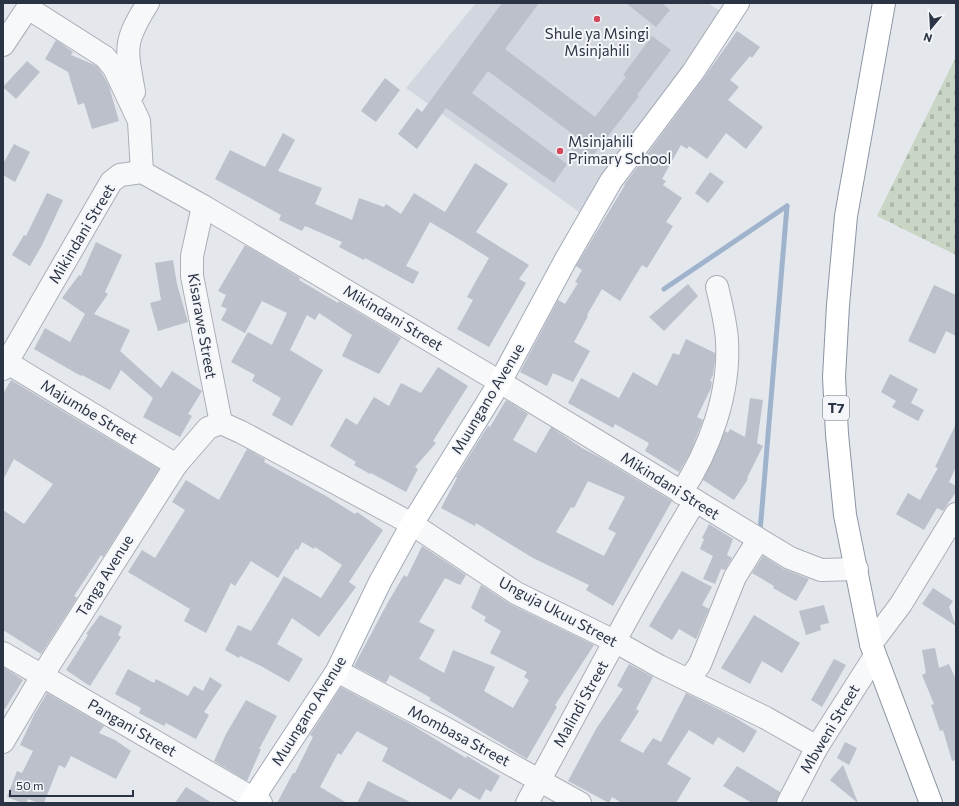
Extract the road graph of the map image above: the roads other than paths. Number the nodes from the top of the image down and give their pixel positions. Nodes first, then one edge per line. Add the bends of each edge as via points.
1 (148, 3) edge
2 (738, 3) edge
3 (884, 3) edge
4 (29, 6) edge
5 (3, 45) edge
6 (139, 121) junction
7 (142, 172) junction
8 (203, 206) junction
9 (717, 287) dead end
10 (4, 364) edge
11 (500, 382) junction
12 (221, 423) junction
13 (176, 465) junction
14 (688, 497) junction
15 (956, 514) edge
16 (412, 524) junction
17 (758, 540) junction
18 (857, 569) junction
19 (616, 642) junction
20 (873, 650) junction
21 (3, 653) edge
22 (337, 671) junction
23 (42, 676) junction
24 (689, 680) junction
25 (3, 742) edge
26 (817, 747) junction
27 (540, 780) junction
28 (255, 802) edge
29 (527, 803) edge
30 (580, 803) edge
31 (788, 803) edge
32 (931, 803) edge

1 - 6 street via 132,28 128,44
2 - 11 main road, Muungano Avenue via 693,72 611,181
3 - 18 main road, T7 via 846,216 837,312 834,377 837,434 845,515
4 - 5 street
4 - 6 street via 105,57 114,68
6 - 7 street
7 - 8 street, Mikindani Street
7 - 10 street, Mikindani Street via 120,175 111,182
8 - 11 street, Mikindani Street
8 - 12 street, Kisarawe Street via 192,256 192,276
9 - 14 street, Malindi Street via 727,340 726,383 704,450 692,477
10 - 13 street, Majumbe Street
11 - 14 street, Mikindani Street
11 - 16 main road, Muungano Avenue
12 - 13 street, Tanga Avenue via 208,428
12 - 16 street, Unguja Ukuu Street
13 - 23 street, Tanga Avenue
14 - 17 street, Mikindani Street
14 - 19 street, Malindi Street via 662,554
15 - 20 street, Mbweni Street
16 - 19 street, Unguja Ukuu Street via 516,593
16 - 22 main road, Muungano Avenue via 380,582
17 - 18 street, Mikindani Street via 790,558 821,570
17 - 24 street via 735,577 700,664
18 - 20 main road, T7
19 - 24 street, Unguja Ukuu Street
19 - 27 street, Malindi Street
20 - 26 street, Mbweni Street
20 - 32 main road, T7
21 - 23 street, Pangani Street
22 - 27 street, Mombasa Street
22 - 28 main road, Muungano Avenue
23 - 25 street, Tanga Avenue
23 - 28 street, Pangani Street
24 - 26 street, Unguja Ukuu Street via 766,718
26 - 31 street, Mbweni Street
27 - 29 street, Malindi Street
27 - 30 street, Mombasa Street

